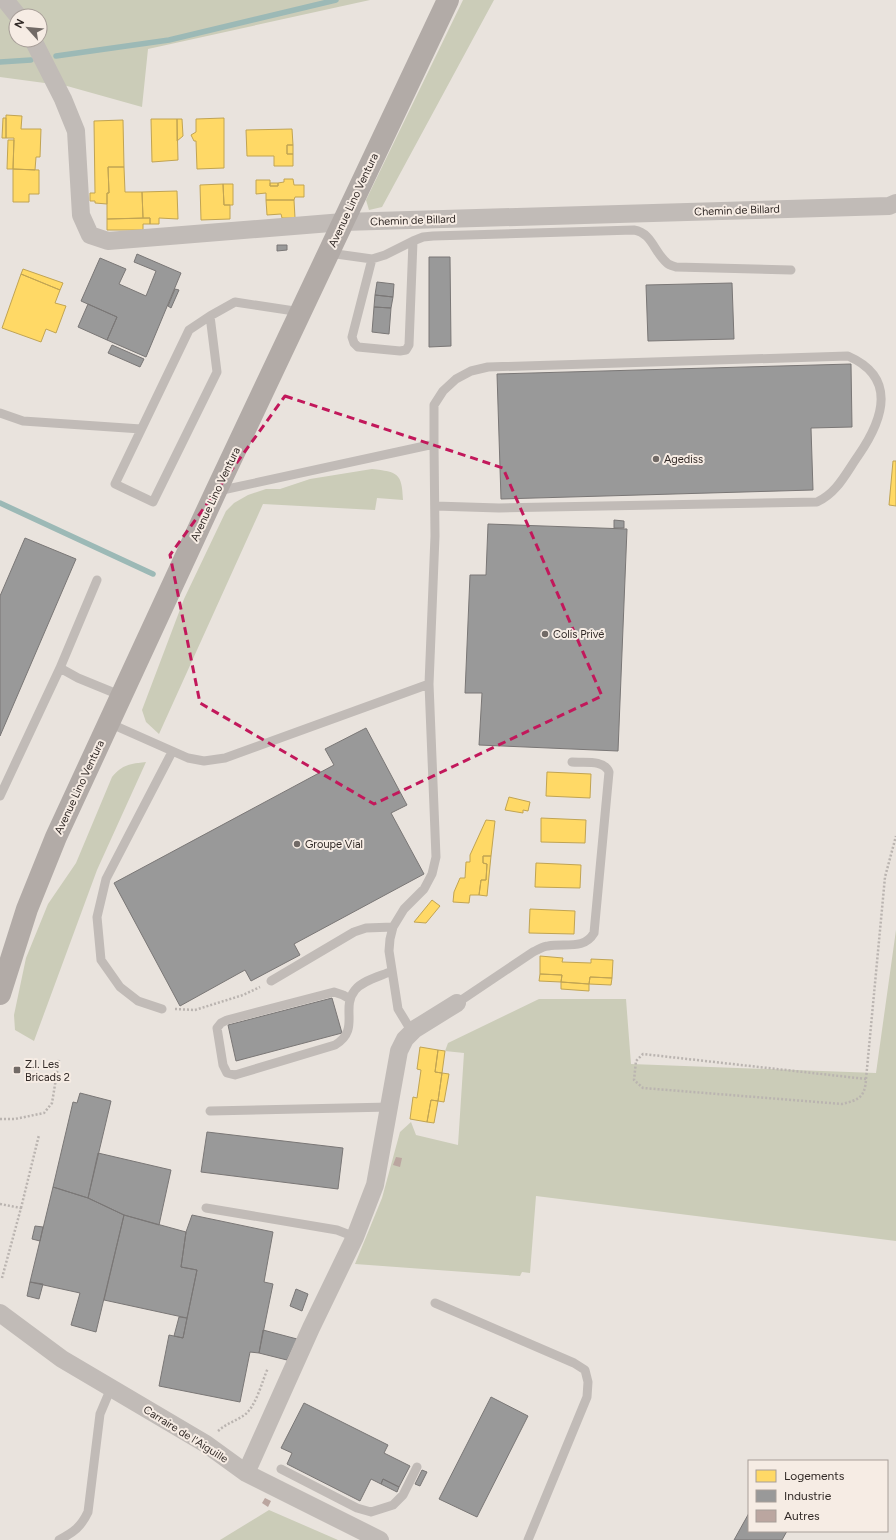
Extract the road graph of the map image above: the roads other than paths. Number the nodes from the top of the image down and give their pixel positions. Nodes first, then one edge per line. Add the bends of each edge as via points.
1 (5, 0) edge
2 (448, 0) edge
3 (12, 8) edge
4 (37, 48) edge
5 (896, 203) edge
6 (343, 222) junction
7 (413, 241) junction
8 (329, 253) junction
9 (372, 259) junction
10 (791, 270) dead end
11 (301, 312) junction
12 (210, 316) junction
13 (0, 413) edge
14 (142, 429) junction
15 (434, 444) junction
16 (216, 491) junction
17 (435, 506) junction
18 (97, 580) dead end
19 (60, 668) junction
20 (429, 684) junction
21 (122, 696) junction
22 (109, 723) junction
23 (172, 752) junction
24 (572, 762) dead end
25 (0, 796) edge
26 (393, 927) junction
27 (392, 971) junction
28 (271, 981) road end
29 (0, 994) edge
30 (350, 999) junction
31 (457, 1003) joint
32 (162, 1009) road end
33 (412, 1032) junction
34 (390, 1107) junction
35 (210, 1111) dead end
36 (206, 1208) dead end
37 (355, 1237) junction
38 (435, 1303) dead end
39 (0, 1313) edge
40 (111, 1388) junction
41 (417, 1467) dead end
42 (282, 1469) dead end
43 (246, 1472) junction
44 (323, 1491) junction
45 (315, 1507) junction
46 (59, 1540) edge
47 (380, 1540) edge
48 (528, 1540) edge

1 - 3 street
2 - 6 main road, Avenue Lino Ventura
4 - 6 street, Chemin de Billard via 76,131 81,214 90,235 108,241
5 - 6 street, Chemin de Billard via 889,206
6 - 8 main road, Avenue Lino Ventura
7 - 9 lane
7 - 9 lane via 409,345 406,350 358,347 354,343 352,337
7 - 10 lane via 433,236 634,230 641,231 649,237 667,263 676,268
8 - 9 lane
8 - 11 main road, Avenue Lino Ventura
11 - 12 lane via 235,302
11 - 16 main road, Avenue Lino Ventura
12 - 14 lane via 189,330
12 - 14 lane via 217,372 153,502 116,484
13 - 14 lane via 23,421
15 - 16 lane
15 - 17 lane
15 - 17 lane via 434,405 443,391 471,371 488,367 848,356 863,361 877,370 886,383 889,399 874,432 840,482 827,498 818,502 499,508
16 - 21 main road, Avenue Lino Ventura
17 - 20 lane
18 - 19 lane
19 - 21 lane
19 - 25 lane
20 - 23 lane via 225,758 204,761
20 - 26 lane via 436,857 432,874 424,889 404,909
21 - 22 main road, Avenue Lino Ventura
22 - 23 lane
22 - 29 main road, Avenue Lino Ventura via 56,837 27,909
23 - 32 lane via 106,878 97,917 102,960 120,987 138,1001
24 - 31 lane via 602,764 607,766 609,772 594,933 584,944 546,946 533,952
26 - 27 lane via 389,951
26 - 28 lane via 366,928 354,932
27 - 30 lane via 362,984
27 - 33 lane via 398,1009
30 - 30 lane via 348,1030 344,1040 335,1045 235,1075 228,1073 223,1065 217,1028 221,1023 334,992
31 - 33 street
33 - 34 street via 405,1039 400,1051
34 - 35 lane
34 - 37 street via 375,1185
36 - 37 lane via 337,1230
37 - 43 street
38 - 48 lane via 585,1370 588,1382 587,1397
39 - 40 street, Carraire de l'Aiguille via 62,1359
40 - 43 street, Carraire de l'Aiguille via 206,1444
40 - 46 lane via 100,1414 88,1512 83,1523 74,1532
41 - 44 lane via 403,1495 393,1505 382,1510 371,1512 357,1508
42 - 44 lane
43 - 45 street, Carraire de l'Aiguille
44 - 45 lane
45 - 47 street, Carraire de l'Aiguille

